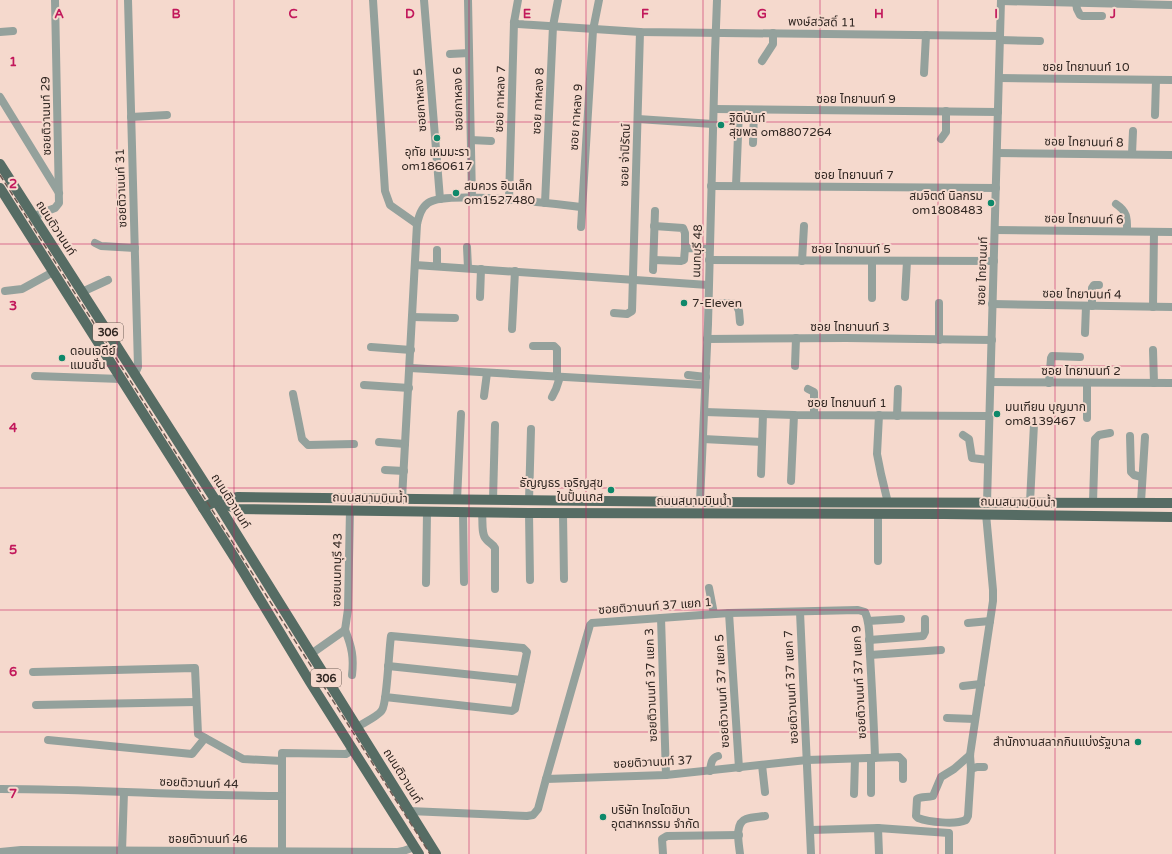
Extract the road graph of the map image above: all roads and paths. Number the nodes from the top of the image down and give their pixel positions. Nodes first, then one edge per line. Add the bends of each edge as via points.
1 (55, 0) edge
2 (128, 0) edge
3 (373, 0) edge
4 (424, 0) edge
5 (468, 0) edge
6 (518, 0) edge
7 (558, 0) edge
8 (599, 0) edge
9 (717, 0) edge
10 (1001, 1) edge
11 (1125, 2) edge
12 (1076, 3) junction
13 (1172, 5) edge
14 (1102, 16) dead end
15 (514, 22) junction
16 (554, 26) junction
17 (13, 30) dead end
18 (593, 30) junction
19 (0, 32) edge
20 (640, 32) junction
21 (717, 33) junction
22 (773, 34) junction
23 (926, 35) junction
24 (1000, 38) junction
25 (1040, 41) dead end
26 (469, 53) junction
27 (450, 54) dead end
28 (762, 61) dead end
29 (924, 72) dead end
30 (999, 78) junction
31 (1156, 80) junction
32 (1172, 80) edge
33 (0, 97) edge
34 (714, 109) junction
35 (739, 110) junction
36 (754, 110) junction
37 (946, 111) junction
38 (998, 112) junction
39 (167, 115) dead end
40 (1155, 115) dead end
41 (131, 117) junction
42 (638, 119) junction
43 (714, 124) junction
44 (1133, 131) dead end
45 (940, 139) dead end
46 (471, 140) junction
47 (491, 141) dead end
48 (753, 143) dead end
49 (996, 153) junction
50 (1132, 154) junction
51 (1172, 155) edge
52 (0, 164) edge
53 (711, 186) junction
54 (736, 186) junction
55 (0, 188) edge
56 (996, 188) junction
57 (60, 194) junction
58 (472, 198) junction
59 (440, 199) junction
60 (509, 200) junction
61 (544, 203) junction
62 (1116, 204) dead end
63 (582, 207) junction
64 (655, 211) dead end
65 (34, 216) junction
66 (417, 224) junction
67 (654, 226) junction
68 (804, 226) dead end
69 (581, 228) dead end
70 (995, 230) junction
71 (1127, 231) junction
72 (1154, 232) junction
73 (1172, 232) edge
74 (95, 243) dead end
75 (467, 247) dead end
76 (135, 248) junction
77 (685, 248) junction
78 (709, 249) junction
79 (437, 250) dead end
80 (654, 260) junction
81 (709, 260) junction
82 (802, 261) junction
83 (872, 261) junction
84 (907, 261) junction
85 (994, 261) junction
86 (415, 265) junction
87 (437, 266) junction
88 (468, 268) junction
89 (481, 269) junction
90 (653, 270) dead end
91 (515, 271) junction
92 (53, 272) junction
93 (633, 278) junction
94 (108, 280) dead end
95 (708, 284) junction
96 (1100, 285) dead end
97 (5, 291) dead end
98 (82, 292) junction
99 (480, 297) dead end
100 (905, 297) dead end
101 (872, 298) dead end
102 (939, 303) dead end
103 (708, 304) junction
104 (992, 304) junction
105 (1089, 306) junction
106 (1153, 307) junction
107 (1172, 307) edge
108 (614, 313) dead end
109 (412, 317) junction
110 (454, 318) dead end
111 (740, 322) dead end
112 (512, 329) dead end
113 (1085, 333) dead end
114 (707, 338) junction
115 (796, 338) junction
116 (939, 340) junction
117 (992, 340) junction
118 (533, 346) dead end
119 (371, 347) dead end
120 (411, 350) junction
121 (1153, 350) dead end
122 (1080, 357) dead end
123 (795, 366) dead end
124 (410, 368) junction
125 (486, 373) junction
126 (135, 374) junction
127 (688, 375) dead end
128 (34, 376) dead end
129 (558, 377) junction
130 (121, 379) junction
131 (705, 381) junction
132 (991, 382) junction
133 (1049, 383) junction
134 (1087, 383) junction
135 (1154, 383) junction
136 (1172, 383) edge
137 (364, 385) dead end
138 (409, 388) junction
139 (808, 389) dead end
140 (898, 390) dead end
141 (293, 394) dead end
142 (484, 396) dead end
143 (552, 397) dead end
144 (705, 412) junction
145 (461, 414) dead end
146 (763, 414) junction
147 (794, 415) junction
148 (814, 415) junction
149 (878, 415) junction
150 (897, 416) junction
151 (990, 416) junction
152 (1087, 418) dead end
153 (1034, 424) dead end
154 (495, 425) dead end
155 (531, 429) dead end
156 (1110, 433) dead end
157 (962, 435) dead end
158 (1130, 436) dead end
159 (1145, 437) dead end
160 (703, 439) junction
161 (379, 442) dead end
162 (762, 442) junction
163 (354, 444) dead end
164 (405, 444) junction
165 (988, 460) junction
166 (385, 470) dead end
167 (404, 471) junction
168 (761, 474) dead end
169 (1142, 477) junction
170 (791, 481) dead end
171 (402, 499) junction
172 (457, 500) junction
173 (494, 500) junction
174 (216, 501) junction
175 (529, 501) junction
176 (700, 502) junction
177 (1030, 502) junction
178 (1093, 502) junction
179 (1116, 502) junction
180 (1127, 502) junction
181 (1141, 502) junction
182 (888, 503) junction
183 (987, 503) junction
184 (1172, 503) edge
185 (203, 508) junction
186 (350, 510) junction
187 (427, 512) junction
188 (463, 512) junction
189 (482, 513) junction
190 (529, 514) junction
191 (563, 514) junction
192 (700, 514) junction
193 (878, 514) junction
194 (986, 514) junction
195 (1121, 517) junction
196 (1172, 517) edge
197 (878, 561) dead end
198 (564, 579) dead end
199 (530, 580) dead end
200 (464, 582) dead end
201 (426, 583) dead end
202 (709, 588) dead end
203 (495, 589) dead end
204 (858, 610) joint
205 (800, 612) junction
206 (729, 613) junction
207 (714, 614) junction
208 (661, 618) junction
209 (901, 619) dead end
210 (925, 619) dead end
211 (868, 621) junction
212 (990, 622) junction
213 (968, 623) dead end
214 (345, 630) junction
215 (870, 640) junction
216 (941, 650) dead end
217 (311, 654) junction
218 (870, 654) junction
219 (388, 666) junction
220 (33, 672) dead end
221 (352, 675) dead end
222 (521, 680) junction
223 (980, 684) junction
224 (963, 686) dead end
225 (385, 697) junction
226 (196, 702) junction
227 (36, 705) dead end
228 (947, 718) dead end
229 (975, 719) junction
230 (357, 727) junction
231 (205, 738) junction
232 (48, 740) dead end
233 (353, 750) junction
234 (970, 755) junction
235 (718, 756) dead end
236 (873, 758) junction
237 (855, 759) junction
238 (282, 760) junction
239 (807, 760) junction
240 (762, 765) junction
241 (984, 767) dead end
242 (738, 768) junction
243 (971, 769) junction
244 (710, 771) junction
245 (666, 775) junction
246 (546, 779) junction
247 (903, 779) dead end
248 (0, 789) edge
249 (124, 792) junction
250 (765, 792) dead end
251 (871, 793) dead end
252 (854, 794) dead end
253 (282, 796) junction
254 (410, 811) junction
255 (765, 816) dead end
256 (417, 822) junction
257 (878, 828) junction
258 (404, 830) junction
259 (811, 830) junction
260 (739, 835) junction
261 (122, 851) junction
262 (282, 851) junction
263 (417, 851) edge
264 (0, 852) edge
265 (165, 852) edge
266 (371, 853) edge
267 (436, 854) edge
268 (663, 854) edge
269 (740, 854) edge
270 (811, 854) edge
271 (879, 854) edge
272 (949, 854) edge

1 - 57 street, ซอยติวานนท์ 29
2 - 41 street, ซอยติวานนท์ 31
3 - 66 street via 385,191 390,205
4 - 59 street, ซอยกาหลง 5
5 - 26 street, ซอยกาหลง 6
6 - 15 street, ซอย กาหลง 7
7 - 16 street, ซอย กาหลง 8
8 - 18 street, ซอย กาหลง 9
9 - 21 street, นนทบุรี 48
10 - 12 street
10 - 24 street, ซอย ไทยานนท์
11 - 12 street
11 - 13 street
12 - 14 street via 1082,16
15 - 16 street, พงษ์สวัสดิ์ 11
15 - 60 street, ซอย กาหลง 7
16 - 18 street, พงษ์สวัสดิ์ 11
16 - 61 street, ซอย กาหลง 8
17 - 19 street
18 - 20 street, พงษ์สวัสดิ์ 11
18 - 63 street, ซอย กาหลง 9
20 - 21 street, พงษ์สวัสดิ์ 11
20 - 42 street, ซอย จ่าปิรัตน์
21 - 22 street, พงษ์สวัสดิ์ 11
21 - 34 street, นนทบุรี 48
22 - 23 street, พงษ์สวัสดิ์ 11
22 - 28 street via 773,44
23 - 24 street, พงษ์สวัสดิ์ 11
23 - 29 street
24 - 25 street
24 - 30 street, ซอย ไทยานนท์
26 - 27 street
26 - 46 street, ซอยกาหลง 6
30 - 31 street, ซอย ไทยานนท์ 10
30 - 38 street, ซอย ไทยานนท์
31 - 32 street, ซอย ไทยานนท์ 10
31 - 40 street
33 - 57 street
34 - 35 street, ซอย ไทยานนท์ 9
34 - 43 street, นนทบุรี 48
35 - 36 street, ซอย ไทยานนท์ 9
35 - 54 street
36 - 37 street, ซอย ไทยานนท์ 9
36 - 48 street
37 - 38 street, ซอย ไทยานนท์ 9
37 - 45 street via 946,132
38 - 49 street, ซอย ไทยานนท์
39 - 41 street
41 - 76 street, ซอยติวานนท์ 31
42 - 43 street
42 - 93 street, ซอย จ่าปิรัตน์
43 - 53 street, นนทบุรี 48
44 - 50 street
46 - 47 street
46 - 58 street, ซอยกาหลง 6
49 - 50 street, ซอย ไทยานนท์ 8
49 - 56 street, ซอย ไทยานนท์
50 - 51 street, ซอย ไทยานนท์ 8
52 - 65 main road, ถนนติวานนท์ / 306
53 - 54 street, ซอย ไทยานนท์ 7
53 - 78 street, นนทบุรี 48
54 - 56 street, ซอย ไทยานนท์ 7
55 - 92 main road, 306
56 - 70 street, ซอย ไทยานนท์
57 - 65 street via 57,206
58 - 59 street
58 - 60 street
59 - 66 street via 428,202 420,211
60 - 61 street
61 - 63 street
62 - 71 street via 1125,211
63 - 69 street, ซอย กาหลง 9
64 - 67 street
65 - 98 main road, ถนนติวานนท์ / 306
66 - 86 street
67 - 77 street via 683,228
67 - 80 street
68 - 82 street
70 - 71 street, ซอย ไทยานนท์ 6
70 - 85 street, ซอย ไทยานนท์
71 - 72 street, ซอย ไทยานนท์ 6
72 - 73 street, ซอย ไทยานนท์ 6
72 - 106 street
74 - 76 street via 101,246
75 - 88 street
76 - 126 street, ซอยติวานนท์ 31 via 138,367
77 - 78 street
77 - 80 street via 684,260
78 - 81 street, นนทบุรี 48
79 - 87 street
80 - 90 street
81 - 82 street, ซอย ไทยานนท์ 5
81 - 95 street, นนทบุรี 48
82 - 83 street, ซอย ไทยานนท์ 5
83 - 84 street, ซอย ไทยานนท์ 5
83 - 101 street
84 - 85 street, ซอย ไทยานนท์ 5
84 - 100 street
85 - 104 street, ซอย ไทยานนท์
86 - 87 street
86 - 109 street
87 - 88 street
88 - 89 street
89 - 91 street
89 - 99 street
91 - 93 street
91 - 112 street
92 - 97 street via 22,288
92 - 130 main road, 306
93 - 95 street
93 - 108 street, ซอย จ่าปิรัตน์ via 632,311 627,314
94 - 98 street
95 - 103 street, นนทบุรี 48
96 - 105 street via 1094,285 1092,288
98 - 126 main road, ถนนติวานนท์ / 306
102 - 116 street
103 - 111 street via 736,304
103 - 114 street, นนทบุรี 48
104 - 105 street, ซอย ไทยานนท์ 4
104 - 117 street, ซอย ไทยานนท์
105 - 106 street, ซอย ไทยานนท์ 4
105 - 113 street
106 - 107 street, ซอย ไทยานนท์ 4
109 - 110 street
109 - 120 street
114 - 115 street, ซอย ไทยานนท์ 3
114 - 131 street, นนทบุรี 48
115 - 116 street, ซอย ไทยานนท์ 3
115 - 123 street
116 - 117 street, ซอย ไทยานนท์ 3
117 - 132 street, ซอย ไทยานนท์
118 - 129 street via 554,346
119 - 120 street
120 - 124 street
121 - 135 street
122 - 133 street via 1052,356
124 - 125 street
124 - 138 street
125 - 129 street
125 - 142 street
126 - 174 main road, ถนนติวานนท์ / 306
127 - 131 street
128 - 130 street
129 - 131 street
129 - 143 street
130 - 185 main road, 306
131 - 144 street, นนทบุรี 48
132 - 133 street, ซอย ไทยานนท์ 2
132 - 151 street, ซอย ไทยานนท์
133 - 134 street, ซอย ไทยานนท์ 2
134 - 135 street, ซอย ไทยานนท์ 2
134 - 152 street
135 - 136 street, ซอย ไทยานนท์ 2
137 - 138 street
138 - 164 street
139 - 148 street via 814,392
140 - 150 street
141 - 163 street via 304,443
144 - 146 street, ซอย ไทยานนท์ 1
144 - 160 street, นนทบุรี 48
145 - 172 street
146 - 147 street, ซอย ไทยานนท์ 1
146 - 162 street
147 - 148 street, ซอย ไทยานนท์ 1
147 - 170 street
148 - 149 street, ซอย ไทยานนท์ 1
149 - 150 street, ซอย ไทยานนท์ 1
149 - 182 street via 877,454
150 - 151 street, ซอย ไทยานนท์ 1
151 - 165 street, ซอย ไทยานนท์
153 - 177 street
154 - 173 street
155 - 175 street
156 - 178 street via 1099,435 1095,439
157 - 165 street via 970,439 972,458
158 - 169 street via 1131,472
159 - 169 street
160 - 162 street
160 - 176 street, นนทบุรี 48
161 - 164 street
162 - 168 street
164 - 167 street
165 - 183 street, ซอย ไทยานนท์
166 - 167 street
167 - 171 street
169 - 181 street
171 - 172 main road, ถนนสนามบินน้ำ
171 - 174 main road, ถนนสนามบินน้ำ via 238,497
172 - 173 main road, ถนนสนามบินน้ำ
173 - 175 main road, ถนนสนามบินน้ำ
174 - 185 main road, ถนนสนามบินน้ำ
174 - 186 main road, ถนนสนามบินน้ำ via 238,508
174 - 217 main road, ถนนติวานนท์ / 306
175 - 176 main road, ถนนสนามบินน้ำ
176 - 182 main road, ถนนสนามบินน้ำ
176 - 192 main road
177 - 178 main road, ถนนสนามบินน้ำ
177 - 183 main road, ถนนสนามบินน้ำ
178 - 179 main road, ถนนสนามบินน้ำ
179 - 180 main road, ถนนสนามบินน้ำ
179 - 195 main road
180 - 181 main road, ถนนสนามบินน้ำ
180 - 195 main road
181 - 184 main road, ถนนสนามบินน้ำ
182 - 183 main road, ถนนสนามบินน้ำ
183 - 194 main road
185 - 233 main road, 306
186 - 187 main road, ถนนสนามบินน้ำ
186 - 214 street, ซอยนนทบุรี 43 via 348,609
187 - 188 main road, ถนนสนามบินน้ำ
187 - 201 street
188 - 189 main road, ถนนสนามบินน้ำ
188 - 200 street
189 - 190 main road, ถนนสนามบินน้ำ
189 - 203 street via 484,536 495,548
190 - 191 main road, ถนนสนามบินน้ำ
190 - 199 street
191 - 192 main road, ถนนสนามบินน้ำ
191 - 198 street
192 - 193 main road, ถนนสนามบินน้ำ
193 - 194 main road, ถนนสนามบินน้ำ
193 - 197 street
194 - 195 main road, ถนนสนามบินน้ำ
194 - 212 street via 993,590
195 - 196 main road, ถนนสนามบินน้ำ
202 - 207 street
204 - 205 street, ซอยติวานนท์ 37 แยก 1
204 - 211 street, ซอยติวานนท์ 37 แยก 9 via 865,612
205 - 206 street, ซอยติวานนท์ 37 แยก 1
205 - 239 street, ซอยติวานนท์ 37 แยก 7
206 - 207 street, ซอยติวานนท์ 37 แยก 1
206 - 242 street, ซอยติวานนท์ 37 แยก 5
207 - 208 street, ซอยติวานนท์ 37 แยก 1
208 - 245 street, ซอยติวานนท์ 37 แยก 3
208 - 246 street, ซอยติวานนท์ 37 แยก 1 via 590,625
209 - 211 street
210 - 215 street via 923,636
211 - 215 street, ซอยติวานนท์ 37 แยก 9
212 - 213 street
212 - 223 street
214 - 217 street
214 - 221 street via 354,660
215 - 218 street, ซอยติวานนท์ 37 แยก 9
216 - 218 street
217 - 230 main road, ถนนติวานนท์ / 306
218 - 236 street, ซอยติวานนท์ 37 แยก 9
219 - 222 street
219 - 222 street via 391,636 523,648 527,652
219 - 225 street
220 - 226 street via 195,668
222 - 225 street via 512,711
223 - 224 street
223 - 229 street
225 - 230 street via 382,711
226 - 227 street
226 - 231 street via 198,734
228 - 229 street
229 - 234 street
230 - 254 main road, ถนนติวานนท์ / 306
231 - 232 street via 192,754
231 - 238 street via 243,759
233 - 238 street via 346,754 282,753
233 - 258 main road, 306
234 - 243 street
234 - 243 street via 941,777 933,796 917,799 916,816 940,822 966,820
235 - 244 street via 712,759
236 - 237 street, ซอยติวานนท์ 37
236 - 247 street, ซอยติวานนท์ 37 via 899,757 903,762
236 - 251 street, ซอยติวานนท์ 37 แยก 9
237 - 239 street, ซอยติวานนท์ 37
237 - 252 street
238 - 253 street
239 - 240 street, ซอยติวานนท์ 37
239 - 259 street, ซอยติวานนท์ 37 แยก 7
240 - 242 street, ซอยติวานนท์ 37
240 - 250 street
241 - 243 street
242 - 244 street, ซอยติวานนท์ 37
244 - 245 street, ซอยติวานนท์ 37
245 - 246 street, ซอยติวานนท์ 37
246 - 254 street via 538,809 533,815
248 - 249 street, ซอยติวานนท์ 44
249 - 253 street, ซอยติวานนท์ 44
249 - 261 street
253 - 262 street
254 - 256 main road, ถนนติวานนท์ / 306
255 - 260 street via 741,822
256 - 258 main road
256 - 267 main road, ถนนติวานนท์ / 306
257 - 259 street
257 - 271 street
257 - 272 street via 949,833
258 - 263 main road, 306
259 - 270 street, ซอยติวานนท์ 37 แยก 7
260 - 268 street via 667,836 662,840
260 - 269 street
261 - 264 street, ซอยติวานนท์ 46
261 - 265 street, ซอยติวานนท์ 46
262 - 265 street, ซอยติวานนท์ 46
262 - 266 street, ซอยติวานนท์ 46
263 - 266 street, ซอยติวานนท์ 46

